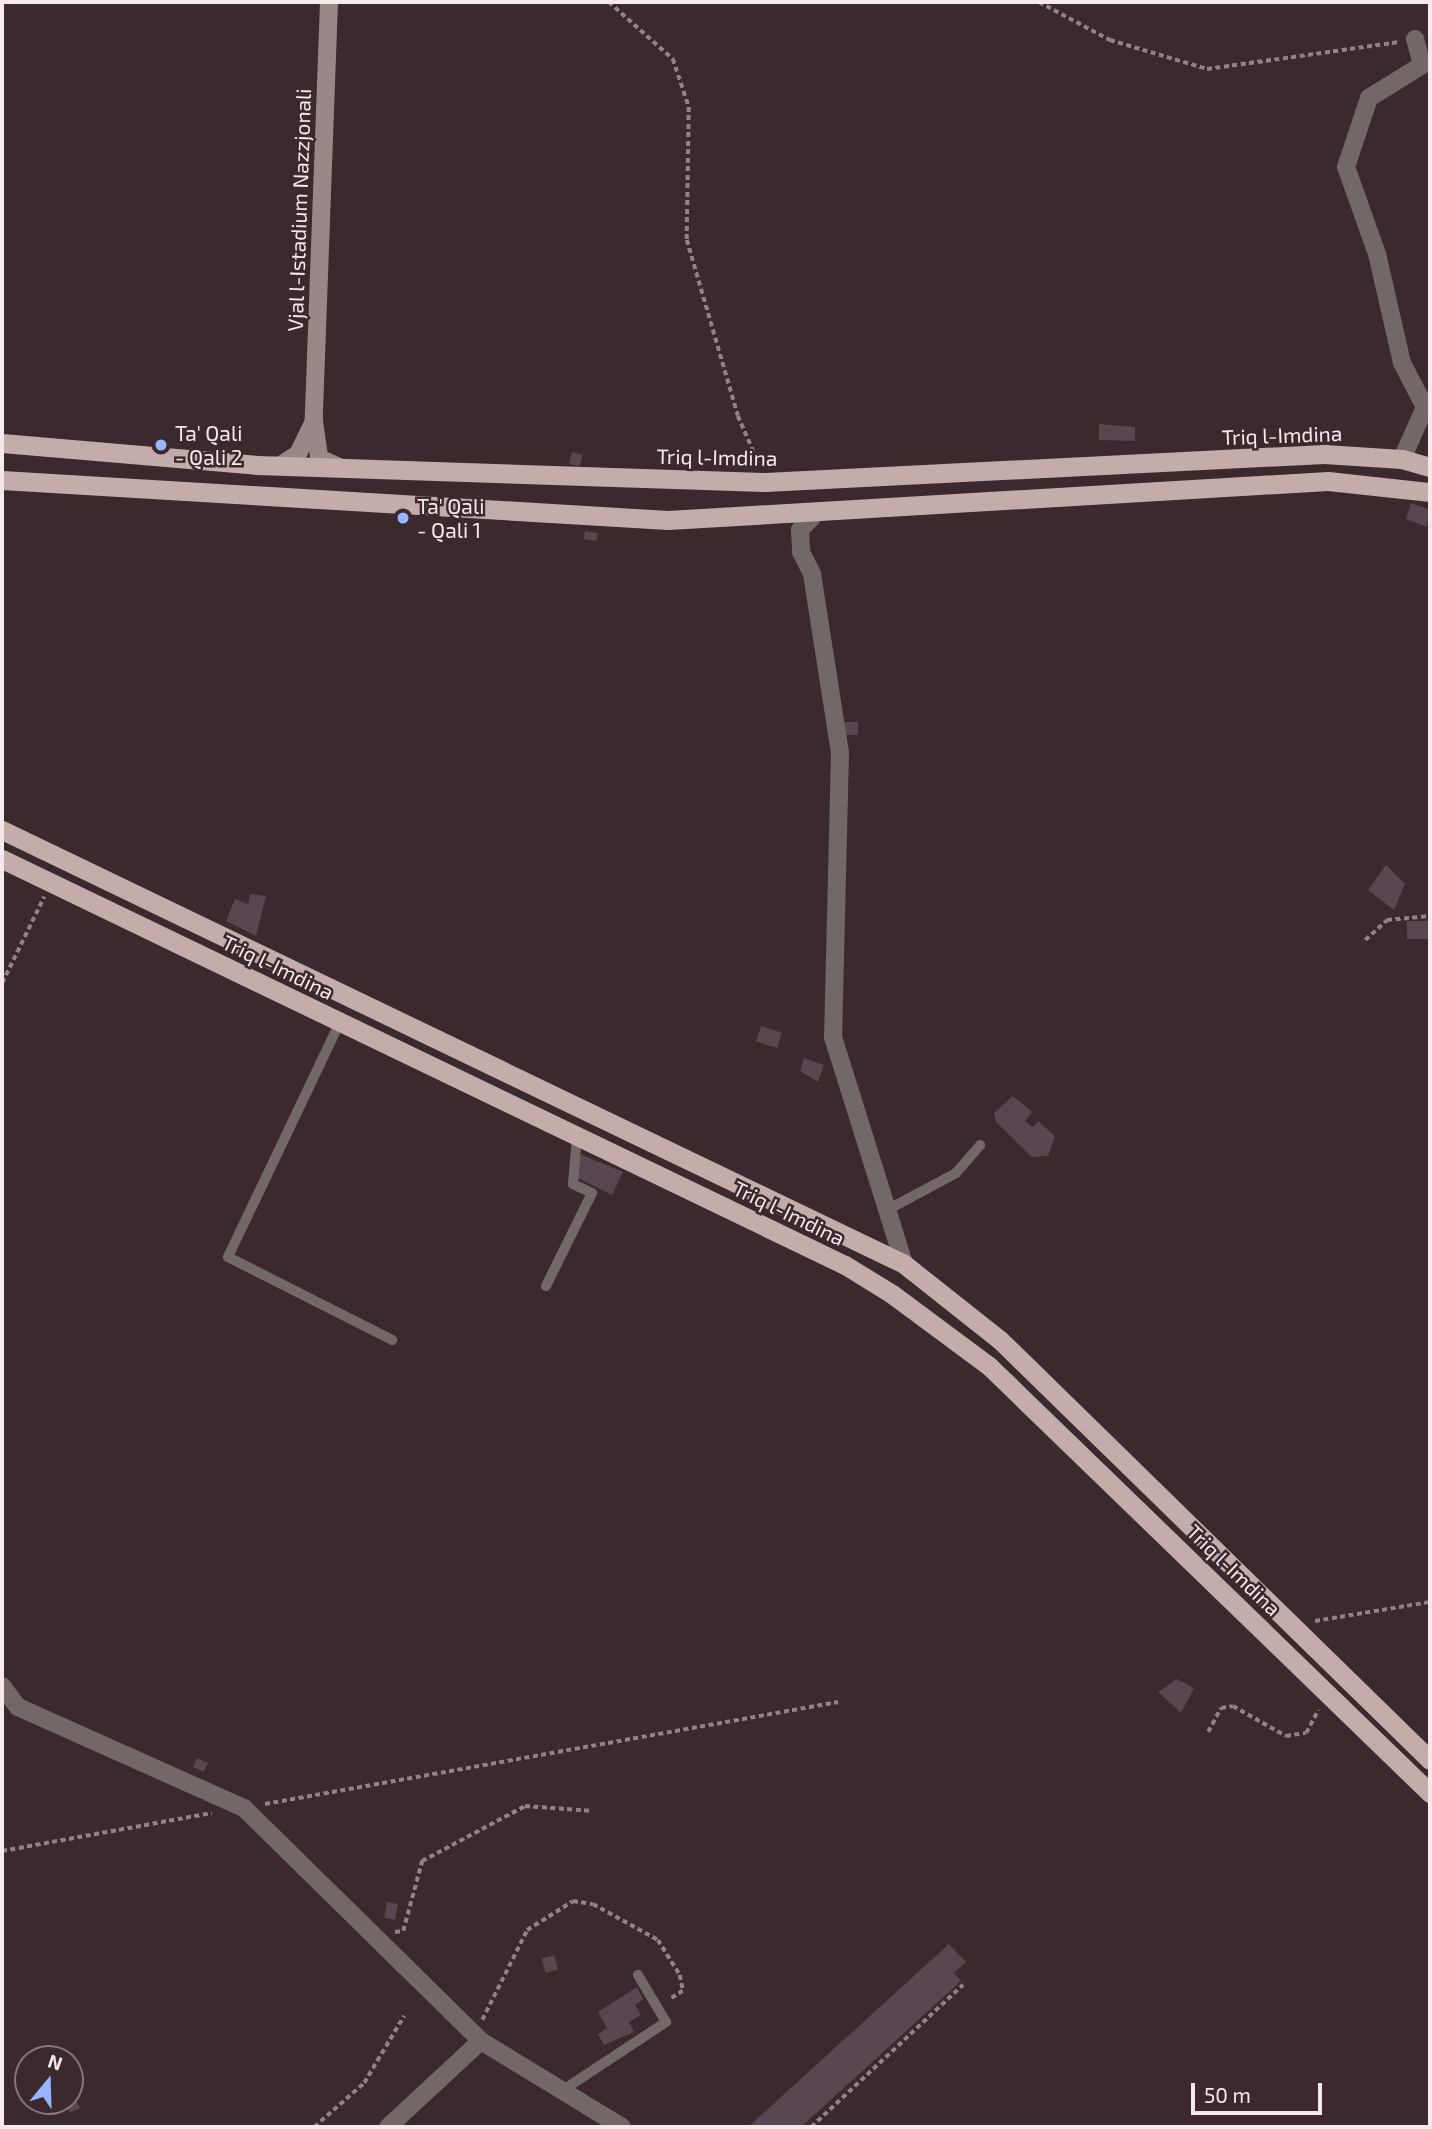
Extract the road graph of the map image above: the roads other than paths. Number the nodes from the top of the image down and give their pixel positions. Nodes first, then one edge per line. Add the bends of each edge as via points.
1 (329, 2) edge
2 (1415, 38) road end
3 (314, 421) junction
4 (2, 443) edge
5 (1402, 458) junction
6 (281, 465) junction
7 (1430, 467) edge
8 (343, 469) junction
9 (2, 480) edge
10 (1430, 492) edge
11 (814, 515) junction
12 (2, 830) edge
13 (2, 859) edge
14 (340, 1022) junction
15 (577, 1136) junction
16 (980, 1145) dead end
17 (889, 1209) junction
18 (904, 1264) junction
19 (546, 1286) dead end
20 (392, 1340) dead end
21 (2, 1686) edge
22 (1430, 1760) edge
23 (1430, 1793) edge
24 (638, 1975) dead end
25 (478, 2037) junction
26 (566, 2088) junction
27 (388, 2127) edge
28 (622, 2127) edge

1 - 3 main road, Vjal l-Istadium Nazzjonali
2 - 5 street via 1422,65 1369,98 1346,167 1377,254 1402,363 1425,407
3 - 6 main road via 298,454
3 - 8 main road via 319,458
4 - 6 highway, Triq l-Imdina
5 - 7 highway, Triq l-Imdina
5 - 8 highway, Triq l-Imdina via 1324,454 762,473
6 - 8 highway, Triq l-Imdina
9 - 11 highway via 668,520
10 - 11 highway via 1328,481
11 - 17 street via 800,530 801,552 813,574 840,753 833,1037
12 - 18 highway, Triq l-Imdina
13 - 14 highway, Triq l-Imdina
14 - 15 highway, Triq l-Imdina
14 - 20 lane via 228,1256
15 - 19 lane via 573,1184 592,1193
15 - 23 highway, Triq l-Imdina via 892,1294 989,1366
16 - 17 lane via 956,1172
17 - 18 street
18 - 22 highway, Triq l-Imdina via 1000,1340
21 - 25 street via 18,1707 244,1808
24 - 26 lane via 666,2022
25 - 26 street
25 - 27 street
26 - 28 street

